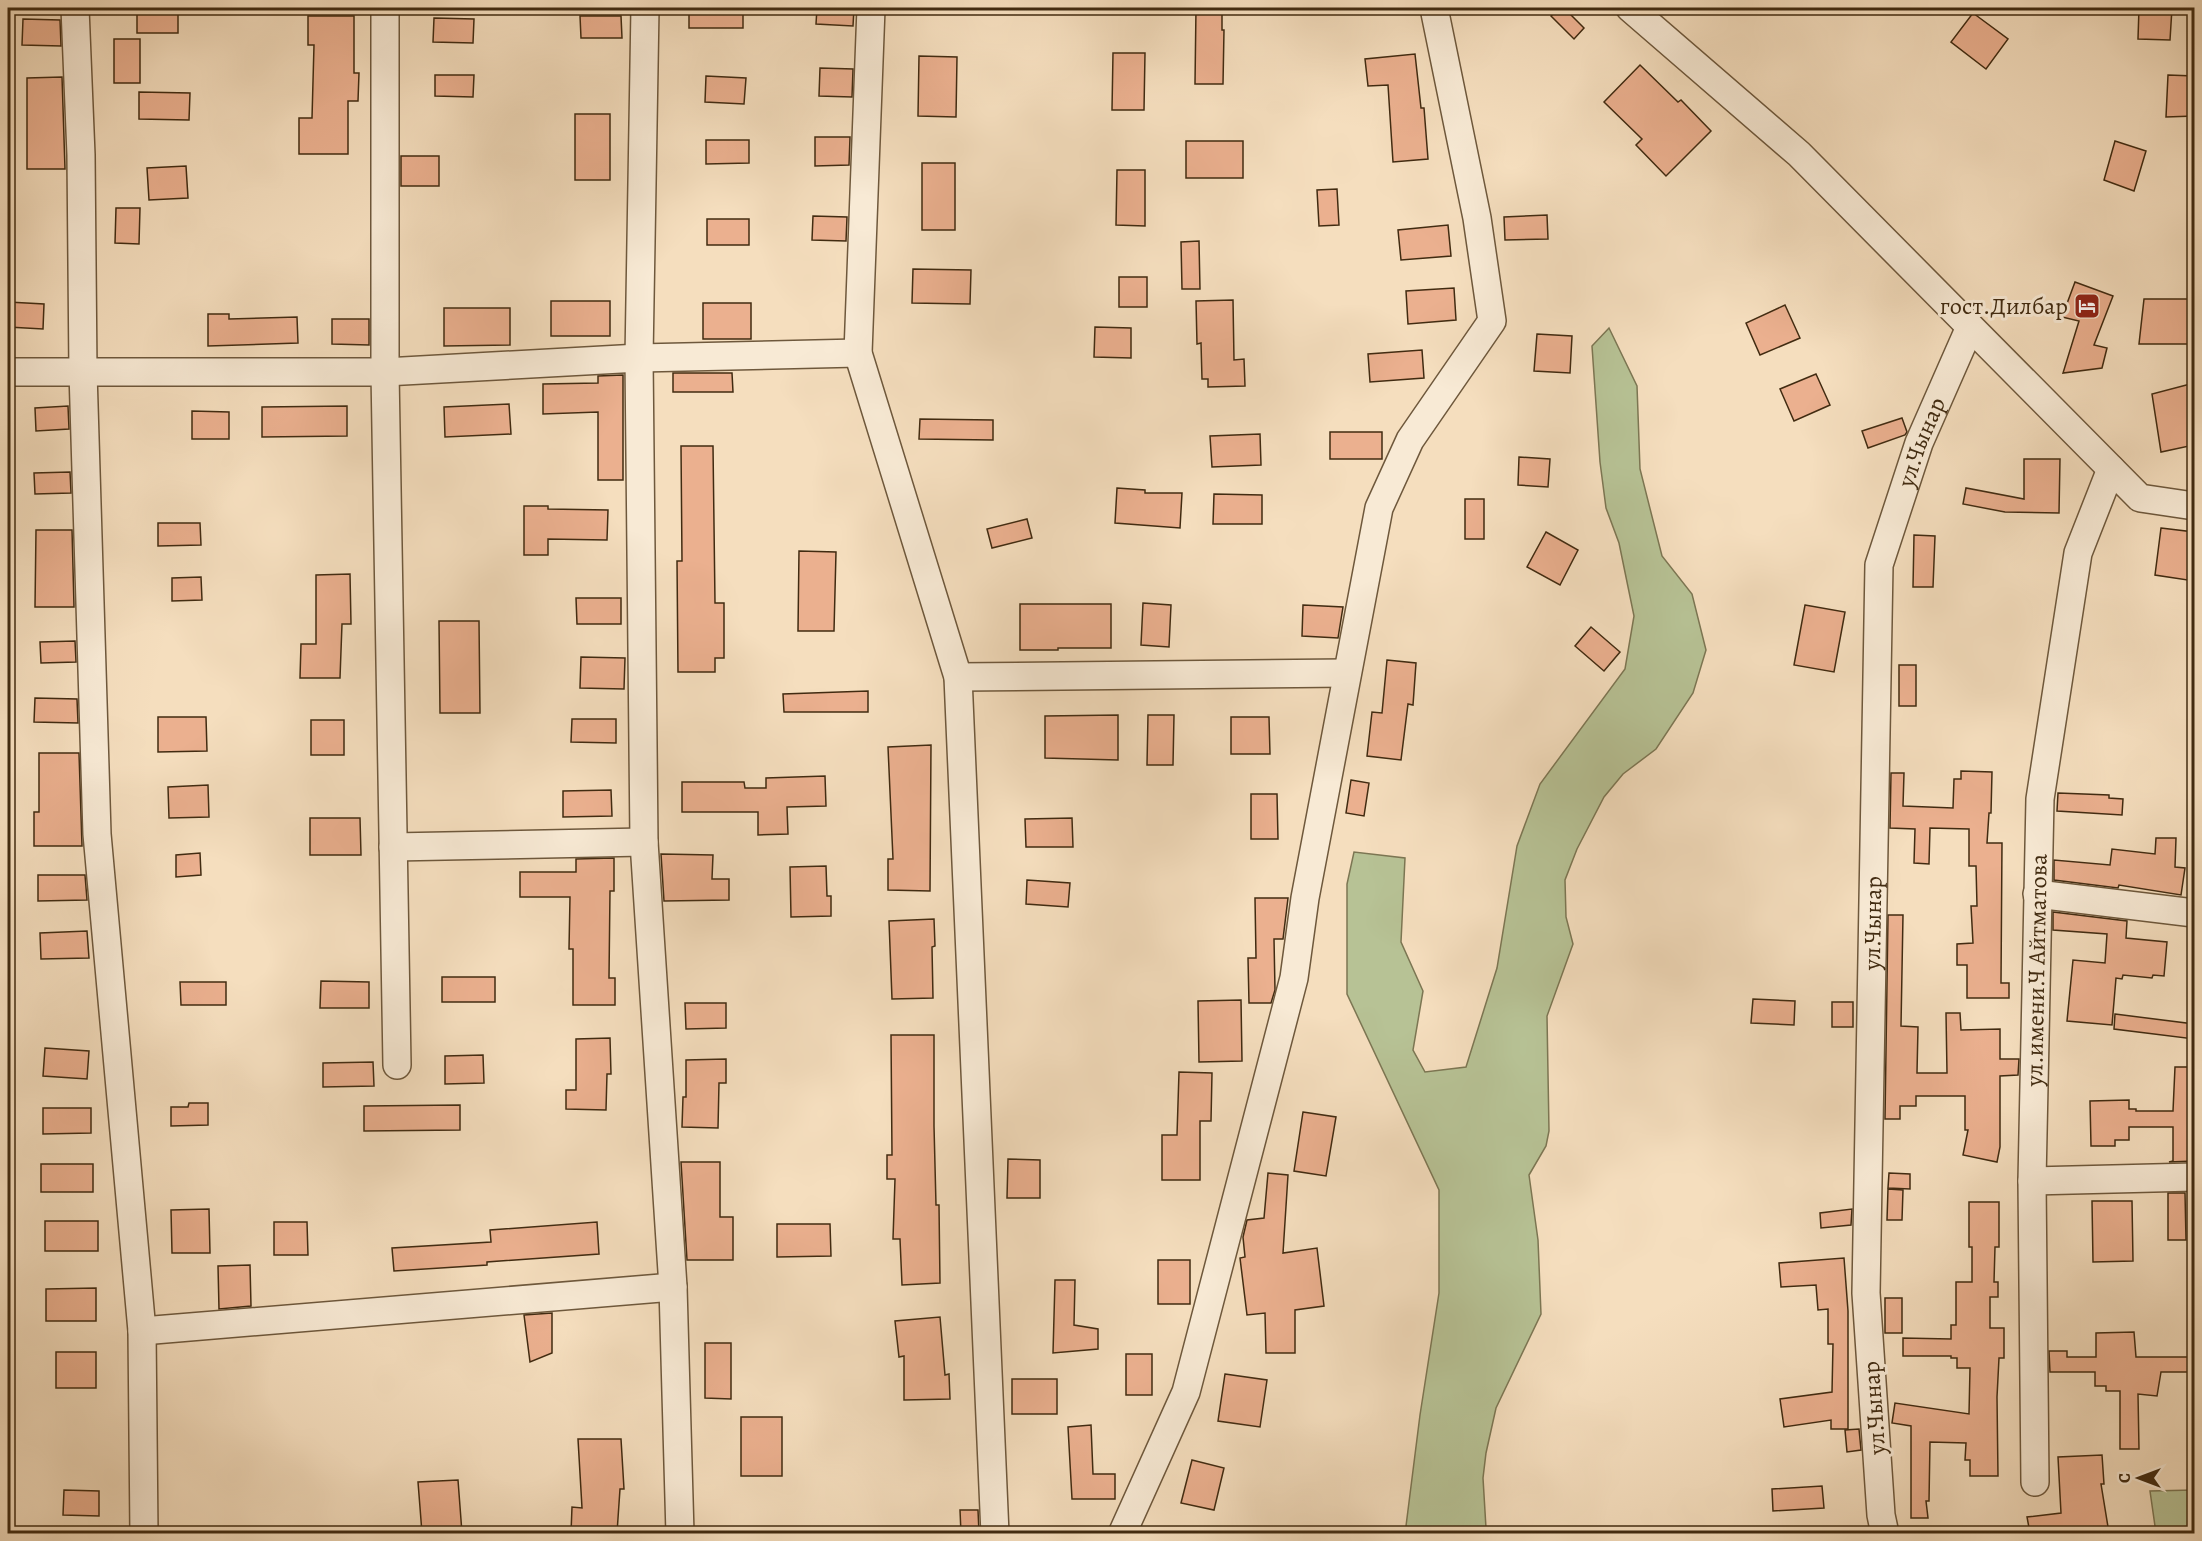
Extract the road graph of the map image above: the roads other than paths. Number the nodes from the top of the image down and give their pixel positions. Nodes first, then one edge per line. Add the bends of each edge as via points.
1 (75, 8) edge
2 (385, 8) edge
3 (645, 8) edge
4 (871, 8) edge
5 (1434, 8) edge
6 (1630, 8) edge
7 (1970, 327) junction
8 (858, 353) junction
9 (639, 358) junction
10 (8, 372) edge
11 (83, 372) junction
12 (385, 372) junction
13 (2111, 469) junction
14 (2194, 506) edge
15 (1347, 672) junction
16 (958, 677) junction
17 (644, 842) junction
18 (393, 847) junction
19 (2037, 894) junction
20 (2194, 913) edge
21 (397, 1065) dead end
22 (2194, 1178) edge
23 (2032, 1181) junction
24 (673, 1287) junction
25 (142, 1330) junction
26 (2035, 1482) dead end
27 (144, 1533) edge
28 (680, 1533) edge
29 (995, 1533) edge
30 (1122, 1533) edge
31 (1885, 1533) edge

1 - 11 street
2 - 12 street
3 - 9 street
4 - 8 street
5 - 15 street via 1477,218 1492,321 1410,440 1379,508
6 - 7 street via 1799,154
7 - 13 street
7 - 31 street, ул.Чынар via 1919,443 1879,565 1866,1293
8 - 9 street
8 - 16 street
9 - 12 street
9 - 17 street
10 - 11 street
11 - 12 street
11 - 25 street via 97,834
12 - 18 street
13 - 14 street via 2139,498
13 - 19 street, ул.имени.Ч Айтматова via 2078,553 2040,799
15 - 16 street
15 - 30 street via 1294,978 1186,1392
16 - 29 street
17 - 18 street
17 - 24 street
18 - 21 street
19 - 20 street
19 - 23 street, ул.имени.Ч Айтматова
22 - 23 street
23 - 26 street, ул.имени.Ч Айтматова
24 - 25 street
24 - 28 street
25 - 27 street

